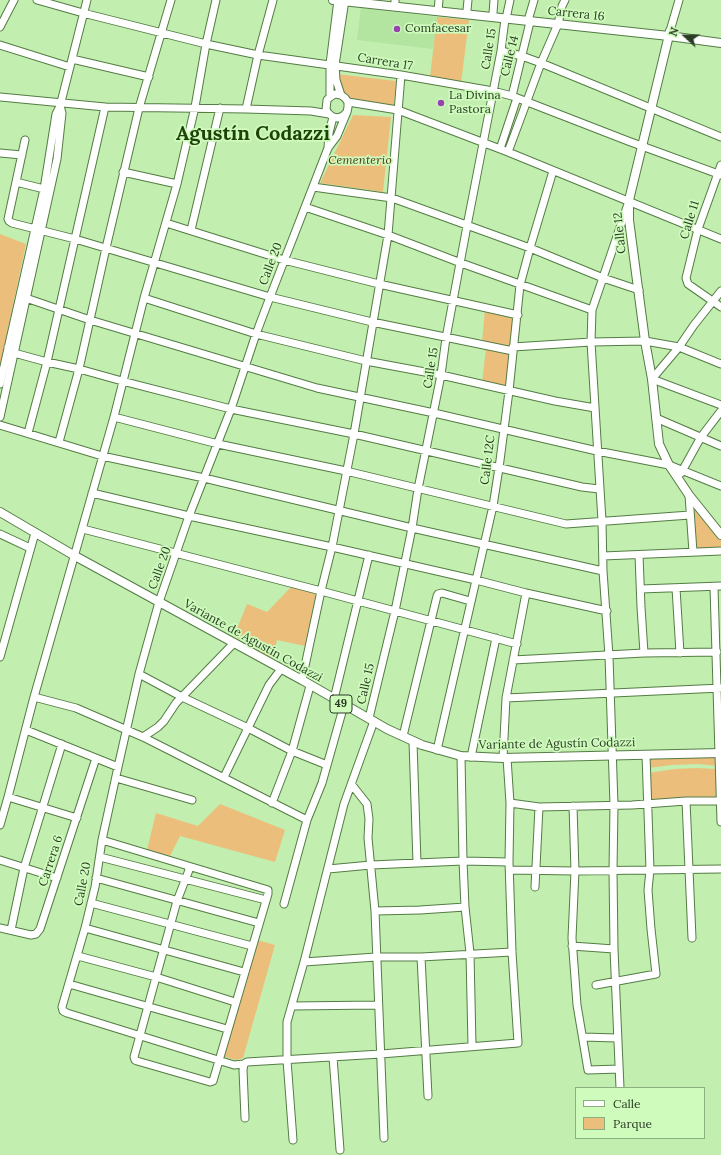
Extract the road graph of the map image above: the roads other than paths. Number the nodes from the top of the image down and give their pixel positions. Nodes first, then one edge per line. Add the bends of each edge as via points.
1 (14, 0) edge
2 (37, 0) edge
3 (87, 0) edge
4 (171, 0) edge
5 (216, 0) edge
6 (273, 0) edge
7 (333, 0) edge
8 (341, 0) edge
9 (372, 0) edge
10 (468, 0) edge
11 (494, 0) edge
12 (510, 0) edge
13 (534, 0) edge
14 (565, 0) edge
15 (680, 0) edge
16 (395, 1) edge
17 (438, 6) edge
18 (467, 10) junction
19 (82, 13) junction
20 (493, 13) junction
21 (506, 16) junction
22 (529, 19) junction
23 (558, 22) junction
24 (0, 27) edge
25 (162, 32) junction
26 (669, 34) junction
27 (721, 38) edge
28 (721, 43) edge
29 (206, 44) junction
30 (0, 45) edge
31 (501, 51) junction
32 (258, 55) junction
33 (522, 56) junction
34 (72, 59) junction
35 (541, 63) junction
36 (332, 65) junction
37 (70, 67) junction
38 (401, 75) junction
39 (149, 77) junction
40 (493, 91) junction
41 (341, 95) junction
42 (0, 97) edge
43 (330, 97) junction
44 (515, 97) junction
45 (348, 102) junction
46 (526, 102) junction
47 (60, 104) junction
48 (325, 105) junction
49 (105, 107) junction
50 (195, 107) junction
51 (139, 108) junction
52 (220, 108) junction
53 (651, 108) junction
54 (246, 109) junction
55 (398, 110) junction
56 (311, 111) junction
57 (346, 112) junction
58 (331, 116) junction
59 (721, 137) edge
60 (25, 140) dead end
61 (484, 143) junction
62 (642, 146) junction
63 (328, 148) junction
64 (500, 149) junction
65 (508, 152) junction
66 (0, 153) edge
67 (22, 155) junction
68 (721, 165) edge
69 (553, 171) junction
70 (123, 172) junction
71 (719, 174) edge
72 (16, 182) junction
73 (177, 184) junction
74 (313, 188) junction
75 (44, 189) junction
76 (392, 198) junction
77 (629, 200) junction
78 (305, 207) junction
79 (166, 223) junction
80 (467, 226) junction
81 (39, 229) junction
82 (698, 229) junction
83 (191, 230) junction
84 (388, 235) junction
85 (75, 239) junction
86 (721, 239) edge
87 (106, 248) junction
88 (530, 248) junction
89 (284, 260) junction
90 (154, 262) junction
91 (461, 264) junction
92 (603, 278) junction
93 (379, 284) junction
94 (520, 285) junction
95 (639, 290) junction
96 (721, 291) edge
97 (23, 296) junction
98 (270, 297) junction
99 (144, 298) junction
100 (454, 301) junction
101 (712, 302) junction
102 (721, 307) edge
103 (58, 309) junction
104 (592, 310) junction
105 (518, 315) junction
106 (90, 320) junction
107 (372, 322) junction
108 (135, 333) junction
109 (256, 334) junction
110 (446, 338) junction
111 (645, 341) junction
112 (591, 342) junction
113 (679, 347) junction
114 (8, 348) junction
115 (513, 349) junction
116 (14, 353) junction
117 (366, 360) junction
118 (47, 362) junction
119 (721, 364) edge
120 (245, 366) junction
121 (79, 369) junction
122 (441, 375) junction
123 (652, 379) junction
124 (122, 382) junction
125 (0, 384) edge
126 (509, 391) junction
127 (360, 397) junction
128 (721, 405) edge
129 (595, 408) junction
130 (231, 409) junction
131 (721, 411) edge
132 (434, 413) junction
133 (114, 416) junction
134 (0, 417) edge
135 (656, 418) junction
136 (0, 425) edge
137 (503, 429) junction
138 (28, 433) junction
139 (354, 434) junction
140 (701, 437) junction
141 (59, 442) junction
142 (218, 444) junction
143 (721, 446) edge
144 (426, 451) junction
145 (597, 451) junction
146 (102, 456) junction
147 (670, 465) junction
148 (499, 468) junction
149 (682, 469) junction
150 (346, 471) junction
151 (204, 478) junction
152 (679, 479) junction
153 (721, 486) edge
154 (418, 489) junction
155 (599, 489) junction
156 (92, 493) junction
157 (689, 495) junction
158 (493, 506) junction
159 (339, 509) junction
160 (0, 514) edge
161 (690, 515) junction
162 (189, 516) junction
163 (602, 521) junction
164 (412, 528) junction
165 (83, 529) junction
166 (720, 531) edge
167 (35, 533) junction
168 (0, 534) edge
169 (485, 543) junction
170 (332, 547) junction
171 (30, 548) junction
172 (721, 551) edge
173 (693, 552) junction
174 (177, 553) junction
175 (369, 555) junction
176 (639, 555) junction
177 (75, 556) junction
178 (603, 556) junction
179 (405, 563) junction
180 (603, 571) junction
181 (476, 580) junction
182 (718, 586) edge
183 (676, 588) junction
184 (641, 589) junction
185 (321, 590) junction
186 (526, 593) junction
187 (357, 601) junction
188 (470, 601) junction
189 (159, 602) junction
190 (395, 611) junction
191 (607, 611) junction
192 (430, 620) junction
193 (464, 629) junction
194 (496, 638) junction
195 (234, 643) junction
196 (517, 644) junction
197 (717, 652) junction
198 (644, 653) junction
199 (680, 653) junction
200 (609, 656) junction
201 (0, 657) edge
202 (513, 660) junction
203 (281, 669) junction
204 (139, 674) junction
205 (302, 680) junction
206 (310, 686) junction
207 (719, 688) edge
208 (610, 694) junction
209 (34, 697) junction
210 (182, 697) junction
211 (506, 698) junction
212 (334, 699) junction
213 (344, 705) junction
214 (372, 720) junction
215 (248, 728) junction
216 (26, 730) junction
217 (127, 730) junction
218 (403, 736) junction
219 (143, 737) junction
220 (413, 742) junction
221 (62, 744) junction
222 (437, 750) junction
223 (292, 751) junction
224 (720, 753) edge
225 (646, 755) junction
226 (461, 756) junction
227 (471, 756) junction
228 (613, 756) junction
229 (96, 758) junction
230 (505, 758) junction
231 (327, 765) junction
232 (118, 766) junction
233 (224, 777) junction
234 (116, 778) junction
235 (352, 785) junction
236 (8, 797) junction
237 (192, 800) dead end
238 (686, 801) junction
239 (721, 801) edge
240 (272, 803) junction
241 (510, 803) junction
242 (648, 804) junction
243 (614, 805) junction
244 (573, 806) junction
245 (539, 807) junction
246 (43, 809) junction
247 (77, 818) junction
248 (307, 820) junction
249 (721, 822) edge
250 (0, 824) edge
251 (102, 840) junction
252 (100, 857) junction
253 (0, 860) edge
254 (463, 861) junction
255 (509, 862) junction
256 (417, 863) junction
257 (371, 865) junction
258 (188, 866) junction
259 (24, 868) junction
260 (328, 869) junction
261 (721, 869) edge
262 (510, 870) junction
263 (536, 870) junction
264 (650, 870) junction
265 (689, 870) junction
266 (575, 871) junction
267 (613, 871) junction
268 (57, 878) junction
269 (96, 878) junction
270 (184, 880) junction
271 (535, 887) dead end
272 (266, 900) junction
273 (178, 901) junction
274 (91, 903) junction
275 (284, 904) dead end
276 (465, 907) junction
277 (375, 911) junction
278 (259, 923) junction
279 (171, 924) junction
280 (0, 928) edge
281 (85, 928) junction
282 (11, 930) junction
283 (692, 938) dead end
284 (252, 946) junction
285 (572, 946) junction
286 (614, 949) junction
287 (164, 950) junction
288 (512, 952) junction
289 (470, 953) junction
290 (78, 956) junction
291 (376, 957) junction
292 (421, 957) junction
293 (304, 962) junction
294 (244, 972) junction
295 (156, 978) junction
296 (615, 981) junction
297 (69, 984) junction
298 (596, 985) dead end
299 (235, 1002) junction
300 (378, 1005) junction
301 (148, 1006) junction
302 (292, 1006) junction
303 (227, 1029) junction
304 (140, 1035) junction
305 (583, 1037) junction
306 (617, 1038) junction
307 (472, 1046) junction
308 (426, 1050) junction
309 (381, 1054) junction
310 (333, 1057) junction
311 (218, 1060) junction
312 (288, 1060) junction
313 (244, 1064) junction
314 (619, 1069) junction
315 (620, 1087) edge
316 (428, 1096) dead end
317 (245, 1118) dead end
318 (384, 1138) dead end
319 (292, 1140) dead end
320 (340, 1150) dead end

1 - 24 street
2 - 19 street, Carrera 17
3 - 19 street
4 - 25 street
5 - 29 street
6 - 32 street
7 - 8 main road, Carrera 16
8 - 17 main road, Carrera 16
8 - 36 street
9 - 16 main road, Carrera 16
10 - 18 street
11 - 20 street
12 - 21 street, Calle 15
13 - 22 street, Calle 14
14 - 23 street
15 - 26 street, Calle 12
16 - 17 main road, Carrera 16
17 - 18 main road, Carrera 16
17 - 21 main road, Carrera 16
18 - 20 main road, Carrera 16
19 - 25 street, Carrera 17
19 - 34 street
20 - 21 main road, Carrera 16
21 - 22 main road, Carrera 16
21 - 31 street, Calle 15
22 - 23 main road, Carrera 16
22 - 33 street, Calle 14
23 - 26 main road, Carrera 16
23 - 35 street
25 - 29 street, Carrera 17
25 - 39 street
26 - 27 main road, Carrera 16
26 - 28 main road, Carrera 16
26 - 53 main road, Calle 12
29 - 32 street, Carrera 17
29 - 50 street
30 - 37 street
31 - 33 street
31 - 40 street, Calle 15
32 - 36 street, Carrera 17
32 - 54 street
33 - 35 street
33 - 44 street, Calle 14
34 - 37 street
34 - 39 street
35 - 46 street
35 - 53 street
36 - 38 street, Carrera 17
36 - 41 street
36 - 43 street
37 - 47 street
38 - 40 street, Carrera 17
38 - 55 street
39 - 51 street
40 - 44 street, Carrera 17
40 - 61 street, Calle 15
41 - 43 street via 335,94
41 - 45 street
42 - 47 street
43 - 48 street
44 - 46 street, Carrera 17
44 - 64 street, Calle 14
45 - 55 street
45 - 57 street
46 - 62 street, Carrera 17
46 - 65 street
47 - 49 street
47 - 75 street via 56,114
47 - 81 street via 62,113 57,159
48 - 56 street
48 - 58 street
49 - 51 street
49 - 85 street
50 - 51 street
50 - 52 street
50 - 73 street
51 - 70 street
52 - 54 street
52 - 83 street
53 - 59 street
53 - 62 main road, Calle 12
54 - 56 street
55 - 61 street
55 - 76 street
56 - 58 street
57 - 58 street via 338,118
57 - 63 street, Calle 20 via 337,136
58 - 63 street, Calle 20
60 - 67 street
61 - 64 street
61 - 80 street, Calle 15
62 - 71 street, Carrera 17
62 - 77 main road, Calle 12
63 - 74 street, Calle 20
64 - 65 street
65 - 69 street
66 - 67 street
67 - 72 street
68 - 71 street, Calle 11
69 - 77 street
69 - 88 street, Calle 12C
70 - 73 street
70 - 87 street
71 - 82 street, Calle 11
72 - 75 street
72 - 81 street via 8,219
73 - 79 street
74 - 76 street
74 - 78 street, Calle 20
75 - 81 street
76 - 80 street
76 - 84 street
77 - 82 street
77 - 92 street
77 - 95 main road, Calle 12 via 629,220
78 - 84 street
78 - 89 street, Calle 20
79 - 83 street
79 - 90 street
80 - 88 street
80 - 91 street, Calle 15
81 - 85 street
81 - 97 street
82 - 86 street
82 - 101 street, Calle 11 via 686,278 688,284
83 - 89 street
84 - 91 street
84 - 93 street
85 - 87 street
85 - 103 street
87 - 90 street
87 - 106 street
88 - 92 street
88 - 94 street, Calle 12C
89 - 93 street
89 - 98 street, Calle 20
90 - 98 street
90 - 99 street
91 - 94 street
91 - 100 street, Calle 15
92 - 95 street
92 - 104 street
93 - 100 street
93 - 107 street
94 - 104 street
94 - 105 street, Calle 12C
95 - 111 main road, Calle 12
96 - 101 street
97 - 103 street
97 - 114 street
97 - 116 street
98 - 107 street
98 - 109 street, Calle 20
99 - 108 street
99 - 109 street
100 - 105 street
100 - 110 street, Calle 15
101 - 102 street
101 - 113 street
103 - 106 street
103 - 118 street
104 - 112 street
105 - 115 street, Calle 12C
106 - 108 street
106 - 121 street
107 - 110 street
107 - 117 street
108 - 120 street
108 - 124 street
109 - 117 street
109 - 120 street, Calle 20
110 - 115 street
110 - 122 street, Calle 15
111 - 112 street
111 - 113 street
111 - 123 main road, Calle 12
112 - 115 street
112 - 129 street
113 - 119 street
113 - 123 street
114 - 116 street
114 - 125 street
115 - 126 street, Calle 12C
116 - 118 street
116 - 134 street
117 - 122 street
117 - 127 street
118 - 121 street
118 - 138 street
120 - 127 street via 317,388
120 - 130 street, Calle 20
121 - 124 street
121 - 141 street
122 - 126 street
122 - 132 street, Calle 15
123 - 128 street
123 - 135 main road, Calle 12
124 - 130 street
124 - 133 street
126 - 129 street
126 - 137 street, Calle 12C
127 - 132 street
127 - 139 street
129 - 145 street
130 - 139 street
130 - 142 street, Calle 20
131 - 140 street
132 - 137 street
132 - 144 street, Calle 15
133 - 142 street
133 - 146 street
135 - 140 street
135 - 147 main road, Calle 12 via 659,444
136 - 138 street
137 - 145 street
137 - 148 street, Calle 12C
138 - 141 street
139 - 144 street
139 - 150 street
140 - 143 street
140 - 149 street
141 - 146 street
142 - 150 street
142 - 151 street, Calle 20
144 - 148 street
144 - 154 street, Calle 15
145 - 147 street
145 - 155 street
146 - 151 street
146 - 156 street
147 - 149 street
147 - 152 main road, Calle 12
148 - 155 street
148 - 158 street, Calle 12C
149 - 152 street
149 - 153 street
150 - 154 street
150 - 159 street
151 - 159 street
151 - 162 street, Calle 20
152 - 157 main road, Calle 12
154 - 158 street
154 - 164 street, Calle 15
155 - 163 street
156 - 162 street
156 - 165 street
157 - 161 street
157 - 166 main road, Calle 12
158 - 163 street via 566,524
158 - 169 street, Calle 12C
159 - 164 street
159 - 170 street
160 - 167 main road, Variante de Agustín Codazzi / 49
161 - 163 street
161 - 173 street
162 - 170 street
162 - 174 street, Calle 20
163 - 178 street
164 - 169 street
164 - 179 street, Calle 15
165 - 174 street
165 - 177 street
167 - 171 street
167 - 177 main road, Variante de Agustín Codazzi / 49
168 - 171 street
169 - 180 street
169 - 181 street, Calle 12C
170 - 175 street
170 - 185 street
171 - 201 street
172 - 173 street
173 - 176 street
174 - 185 street
174 - 189 street, Calle 20
175 - 179 street
175 - 187 street
176 - 178 street
176 - 184 street
177 - 189 main road, Variante de Agustín Codazzi / 49
177 - 209 street
178 - 180 street
179 - 181 street
179 - 190 street, Calle 15
180 - 191 street
181 - 186 street
181 - 188 street, Calle 12C
182 - 183 street
182 - 197 street
183 - 184 street
183 - 199 street
184 - 198 street
185 - 187 street
185 - 205 street
186 - 191 street
186 - 196 street
187 - 190 street
187 - 212 street
188 - 192 street via 438,594
188 - 193 street, Calle 12C
189 - 195 main road, Variante de Agustín Codazzi / 49
189 - 204 street, Calle 20
190 - 192 street
190 - 214 street, Calle 15
191 - 200 street
192 - 193 street
192 - 218 street
193 - 194 street
193 - 222 street, Calle 12C
194 - 196 street
194 - 227 street
195 - 203 main road, Variante de Agustín Codazzi / 49
195 - 210 street
196 - 202 street
197 - 199 street
197 - 207 street
198 - 199 street
198 - 200 street
200 - 202 street
200 - 208 street
202 - 211 street
203 - 205 main road, Variante de Agustín Codazzi / 49
203 - 215 street via 269,685
204 - 210 street
204 - 217 street, Calle 20
205 - 206 main road, Variante de Agustín Codazzi / 49
206 - 212 main road, Variante de Agustín Codazzi / 49
206 - 223 street
207 - 208 street
207 - 224 street
208 - 211 street
208 - 228 street
209 - 216 street
209 - 217 street via 76,708
210 - 215 street
210 - 219 street via 158,727
211 - 230 street
212 - 213 main road, Variante de Agustín Codazzi / 49
213 - 214 main road, Variante de Agustín Codazzi / 49
213 - 231 street
214 - 218 main road, Variante de Agustín Codazzi / 49
214 - 235 street, Calle 15
215 - 223 street
215 - 233 street
216 - 221 street
216 - 236 street
217 - 219 street
217 - 232 street, Calle 20
218 - 220 main road, Variante de Agustín Codazzi / 49
219 - 233 street
220 - 222 main road, Variante de Agustín Codazzi / 49
220 - 256 street
221 - 229 street
221 - 246 street
222 - 226 main road, Variante de Agustín Codazzi / 49
223 - 231 street
223 - 240 street
224 - 225 main road, Variante de Agustín Codazzi / 49
224 - 239 street
225 - 228 main road, Variante de Agustín Codazzi / 49
225 - 242 street
226 - 227 main road, Variante de Agustín Codazzi / 49
226 - 254 street
227 - 230 main road, Variante de Agustín Codazzi / 49
228 - 230 main road, Variante de Agustín Codazzi / 49
228 - 243 street
229 - 232 street
229 - 247 street, Carrera 6
230 - 241 street
231 - 248 street
232 - 234 street, Calle 20
233 - 240 street
234 - 237 street
234 - 251 street, Calle 20
235 - 257 street via 367,804
235 - 260 street, Calle 15 via 344,804
236 - 246 street
236 - 250 street
238 - 239 street
238 - 242 street
238 - 265 street
239 - 249 street
240 - 248 street
241 - 245 street
241 - 255 street
242 - 243 street
242 - 264 street
243 - 244 street
243 - 267 street
244 - 245 street
244 - 266 street
245 - 263 street
246 - 247 street
246 - 259 street
247 - 268 street, Carrera 6
248 - 275 street
251 - 252 street, Calle 20
251 - 258 street
252 - 269 street, Calle 20
252 - 270 street
253 - 259 street
254 - 255 street
254 - 256 street
254 - 276 street
255 - 262 street
256 - 257 street
257 - 260 street
257 - 277 street
258 - 270 street
258 - 272 street via 266,888
259 - 268 street
259 - 282 street
260 - 293 street, Calle 15
261 - 265 street
262 - 263 street
262 - 288 street
263 - 266 street
263 - 271 street
264 - 265 street
264 - 267 street
264 - 296 street via 648,890 656,974
265 - 283 street
266 - 267 street
266 - 285 street
267 - 286 street
268 - 282 street, Carrera 6 via 36,934
269 - 273 street
269 - 274 street, Calle 20
270 - 272 street
270 - 273 street
272 - 278 street
273 - 278 street
273 - 279 street
274 - 279 street
274 - 281 street, Calle 20
276 - 277 street
276 - 289 street
277 - 291 street
278 - 284 street
279 - 284 street
279 - 287 street
280 - 282 street, Carrera 6
281 - 287 street
281 - 290 street, Calle 20
284 - 294 street
285 - 286 street
285 - 305 street via 577,1005
286 - 296 street
287 - 294 street
287 - 295 street
288 - 289 street
288 - 307 street via 518,1043
289 - 292 street
289 - 307 street
290 - 295 street
290 - 297 street, Calle 20
291 - 292 street
291 - 293 street
291 - 300 street
292 - 308 street
293 - 302 street, Calle 15
294 - 299 street
295 - 299 street
295 - 301 street
296 - 298 street
296 - 306 street
297 - 301 street
297 - 304 street, Calle 20 via 63,1011
299 - 303 street
300 - 302 street
300 - 309 street
301 - 303 street
301 - 304 street
302 - 312 street, Calle 15 via 287,1022
303 - 311 street
304 - 311 street
304 - 311 street via 134,1057 137,1061 210,1082 213,1081
305 - 306 street
305 - 314 street via 588,1070
306 - 314 street
307 - 308 street
308 - 309 street
308 - 316 street
309 - 310 street
309 - 318 street
310 - 312 street
310 - 320 street
311 - 313 street via 234,1065
312 - 313 street via 252,1061
312 - 319 street, Calle 15
313 - 317 street
314 - 315 street

